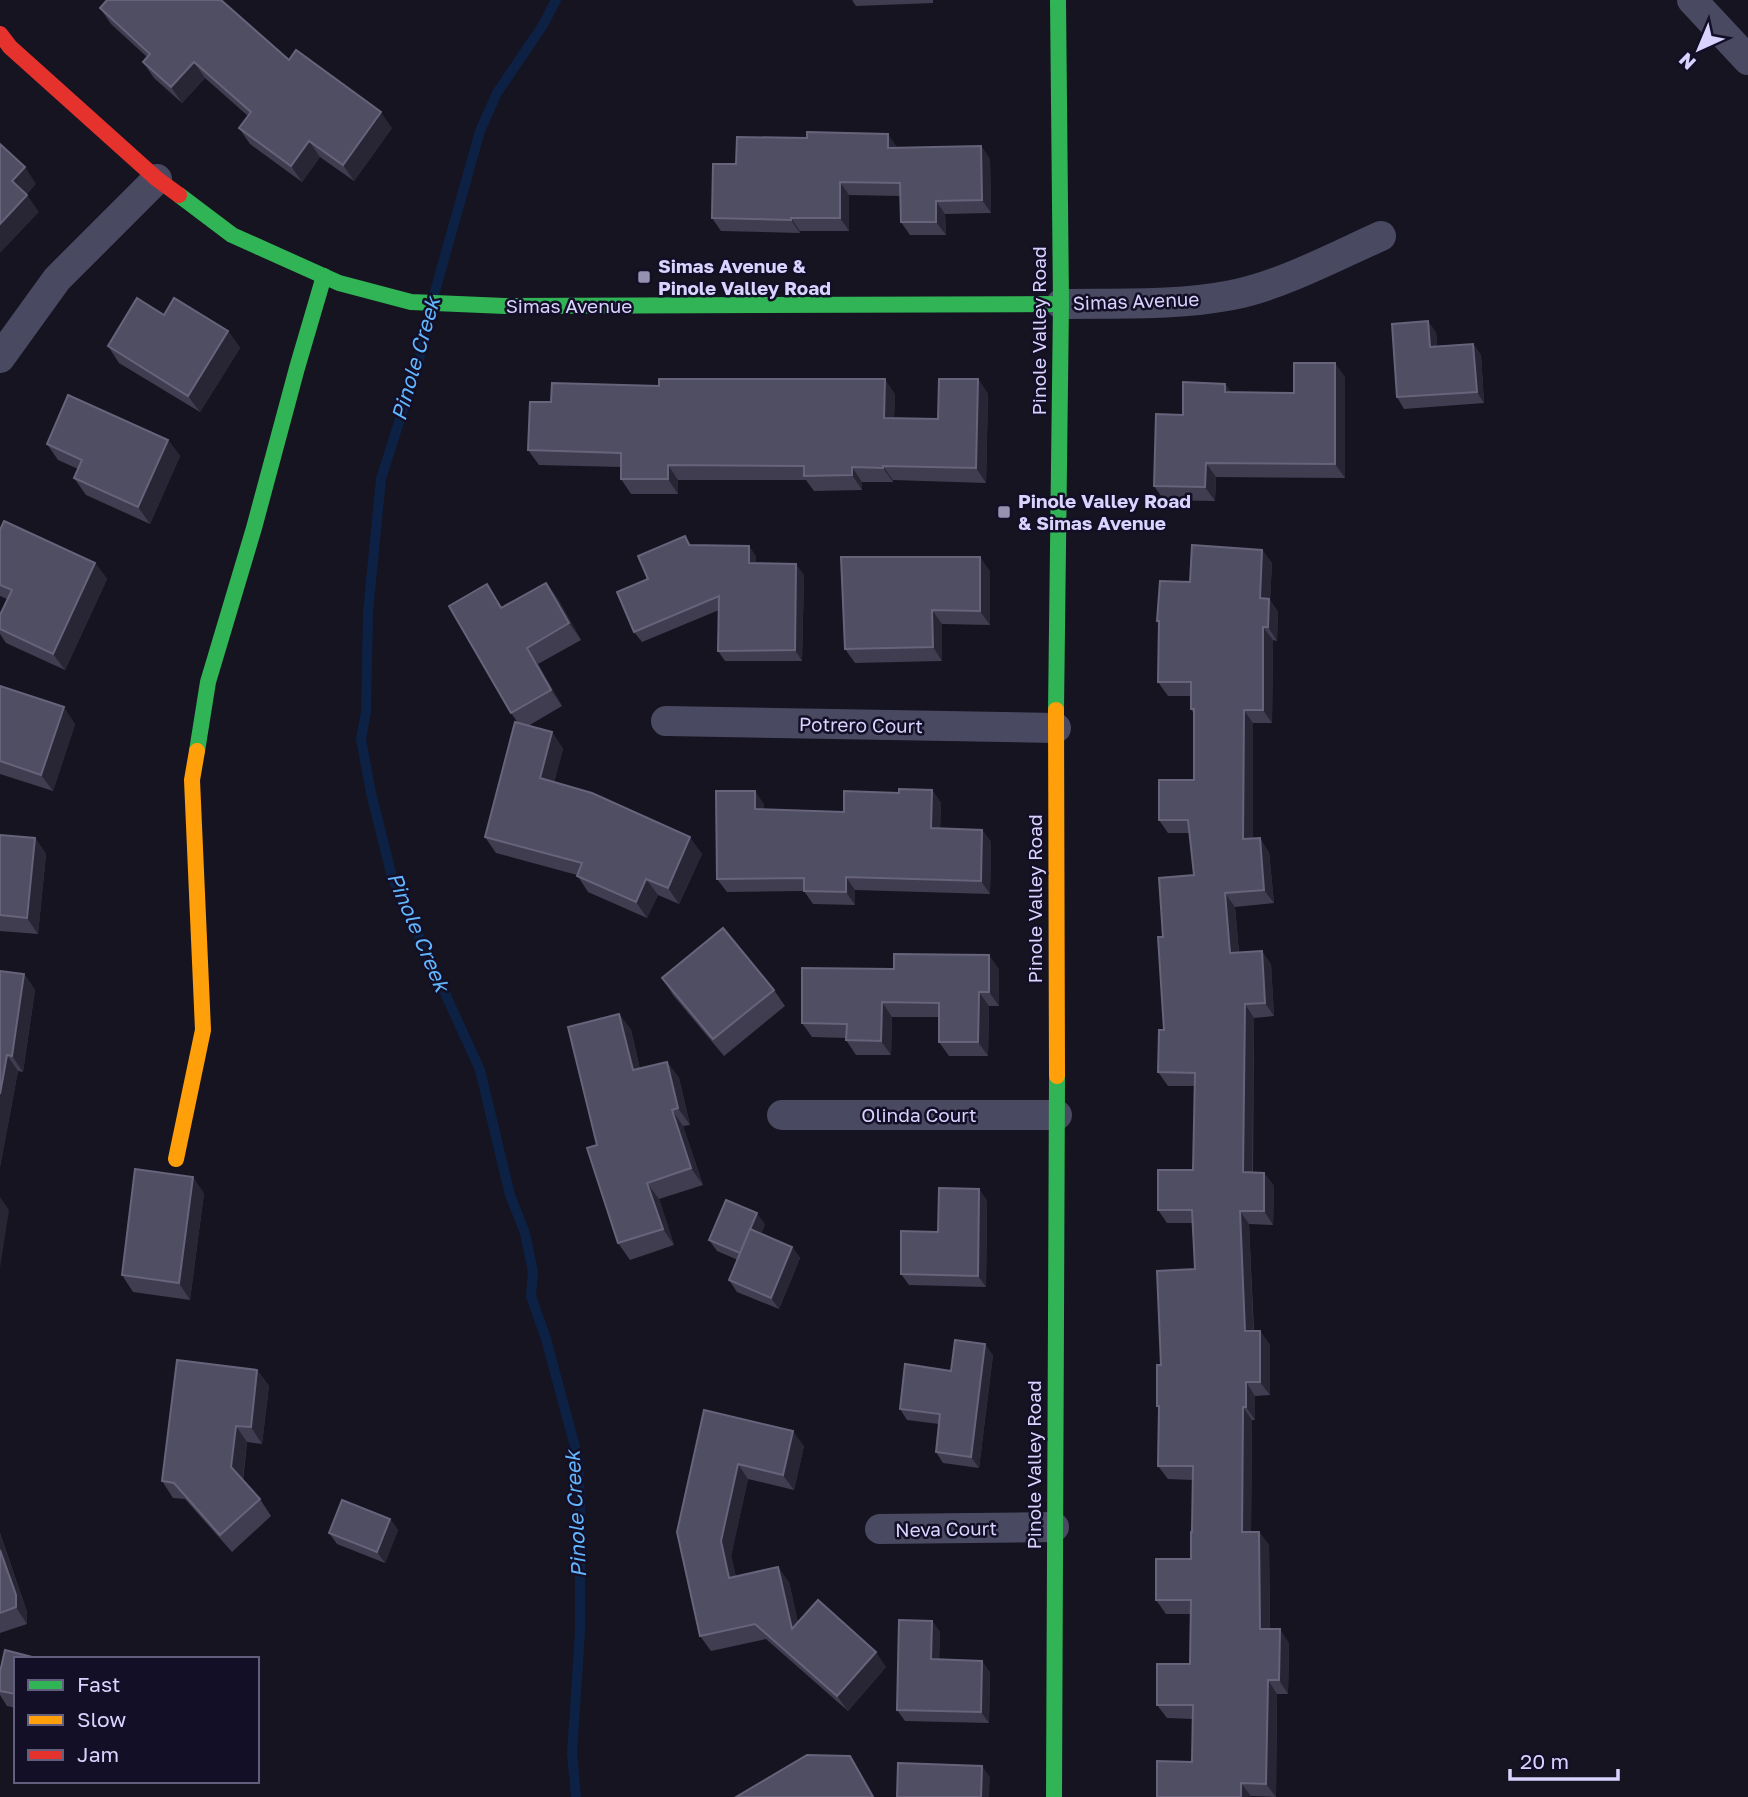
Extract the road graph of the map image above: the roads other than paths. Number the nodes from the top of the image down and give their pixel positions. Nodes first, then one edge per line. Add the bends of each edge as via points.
1 (1058, 0) edge
2 (1692, 0) edge
3 (0, 34) edge
4 (1748, 60) edge
5 (157, 179) junction
6 (1381, 236) dead end
7 (324, 276) junction
8 (1061, 304) junction
9 (0, 358) edge
10 (666, 721) dead end
11 (1056, 728) junction
12 (782, 1115) dead end
13 (1057, 1115) junction
14 (176, 1159) dead end
15 (1054, 1527) junction
16 (880, 1529) dead end
17 (1054, 1797) edge

1 - 8 street, Pinole Valley Road
2 - 4 street
3 - 5 street, Simas Avenue
5 - 7 street, Simas Avenue via 232,235
5 - 9 street via 57,279
6 - 8 street, Simas Avenue via 1282,280 1234,295 1176,302
7 - 8 street, Simas Avenue via 411,302 505,306
7 - 14 street via 208,682 192,780 203,1030
8 - 11 street, Pinole Valley Road
10 - 11 street, Potrero Court
11 - 13 street, Pinole Valley Road
12 - 13 street, Olinda Court
13 - 15 street, Pinole Valley Road
15 - 16 street, Neva Court
15 - 17 street, Pinole Valley Road

